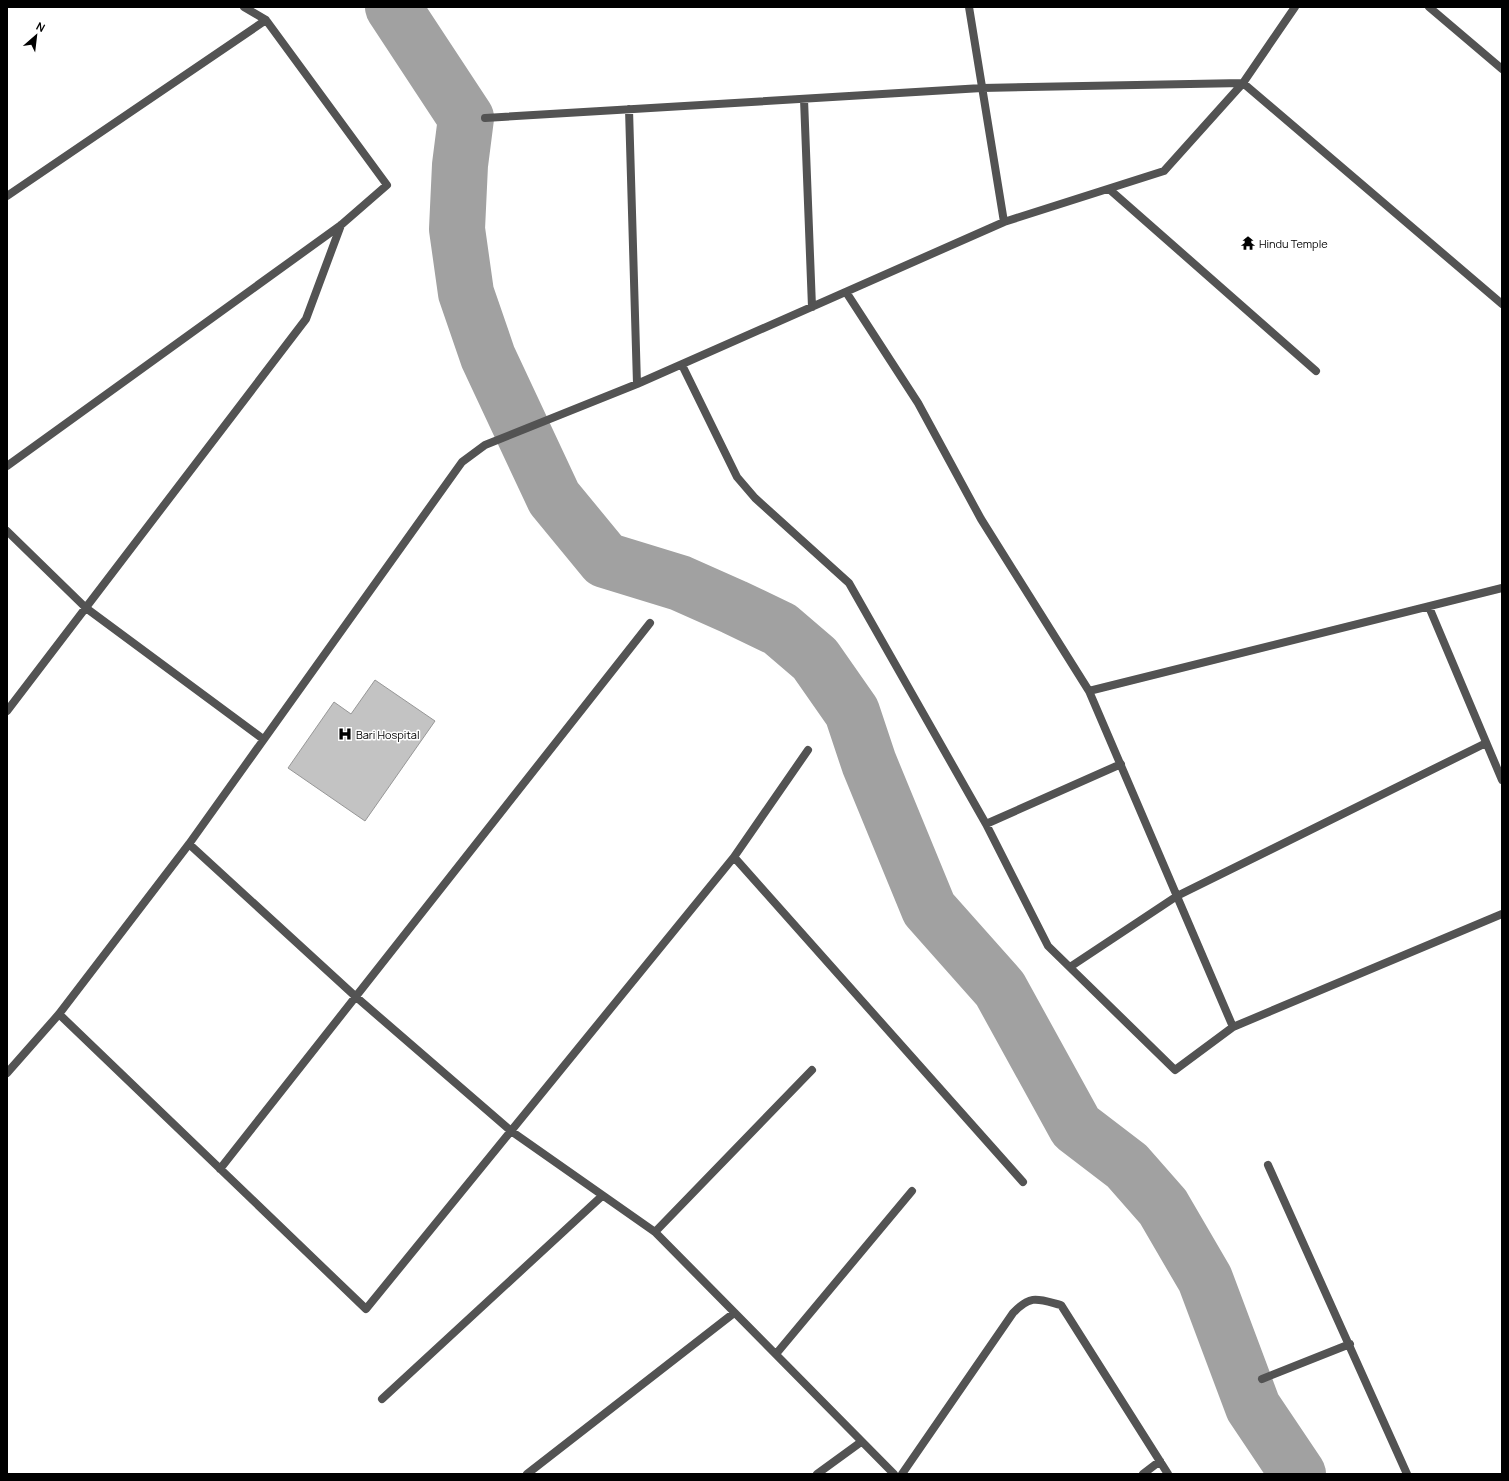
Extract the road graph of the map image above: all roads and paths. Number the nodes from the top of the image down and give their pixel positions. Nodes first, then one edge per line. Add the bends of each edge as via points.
1 (244, 7) edge
2 (969, 7) edge
3 (1294, 7) edge
4 (1430, 7) edge
5 (266, 20) junction
6 (1502, 69) edge
7 (1243, 83) junction
8 (982, 88) junction
9 (804, 99) junction
10 (629, 110) junction
11 (485, 118) dead end
12 (1109, 189) junction
13 (7, 196) edge
14 (1004, 222) junction
15 (340, 225) junction
16 (846, 292) junction
17 (1502, 304) edge
18 (812, 307) junction
19 (682, 364) junction
20 (1316, 371) dead end
21 (637, 384) junction
22 (7, 466) edge
23 (7, 532) edge
24 (1502, 588) edge
25 (1428, 606) junction
26 (86, 608) junction
27 (650, 622) dead end
28 (1089, 692) junction
29 (7, 711) edge
30 (263, 739) junction
31 (1486, 743) junction
32 (808, 750) dead end
33 (1121, 764) junction
34 (1502, 780) edge
35 (986, 824) junction
36 (189, 844) junction
37 (734, 857) junction
38 (1177, 896) junction
39 (1502, 914) edge
40 (1070, 967) junction
41 (355, 996) junction
42 (59, 1014) junction
43 (1233, 1027) junction
44 (8, 1069) edge
45 (812, 1070) dead end
46 (511, 1131) junction
47 (1268, 1164) dead end
48 (220, 1169) junction
49 (1023, 1182) dead end
50 (912, 1191) dead end
51 (602, 1196) junction
52 (655, 1232) junction
53 (734, 1313) junction
54 (1350, 1344) junction
55 (776, 1354) junction
56 (1262, 1379) dead end
57 (382, 1399) dead end
58 (861, 1442) junction
59 (1160, 1461) junction
60 (527, 1474) edge
61 (817, 1474) edge
62 (894, 1474) edge
63 (902, 1474) edge
64 (1143, 1474) edge
65 (1168, 1474) edge
66 (1407, 1474) edge

1 - 5 street
2 - 8 street
3 - 7 street
4 - 6 street
5 - 13 street
5 - 15 street via 387,185
7 - 8 street
7 - 12 street via 1164,171
7 - 17 street
8 - 9 street
8 - 14 street
9 - 10 street
9 - 18 street
10 - 11 street
10 - 21 street
12 - 14 street
12 - 20 street
14 - 16 street
15 - 22 street
15 - 26 street via 306,319
16 - 18 street
16 - 28 street via 918,403 981,519
18 - 19 street
19 - 21 street
19 - 35 street via 737,477 755,498 849,583
21 - 30 street via 485,445 462,462
23 - 26 street
24 - 25 street
25 - 28 street
25 - 31 street
26 - 29 street
26 - 30 street
27 - 41 street
28 - 33 street
30 - 36 street
31 - 34 street
31 - 38 street
32 - 37 street
33 - 35 street
33 - 38 street
35 - 40 street via 1048,946
36 - 41 street
36 - 42 street
37 - 46 street
37 - 49 street
38 - 40 street
38 - 43 street
39 - 43 street
40 - 43 street via 1175,1070
41 - 46 street
41 - 48 street
42 - 44 street
42 - 48 street
45 - 52 street
46 - 48 street via 366,1309
46 - 51 street
47 - 54 street
50 - 55 street
51 - 52 street
51 - 57 street
52 - 53 street
53 - 55 street
53 - 60 street
54 - 56 street
54 - 66 street
55 - 58 street
58 - 61 street
58 - 62 street
59 - 63 street via 1061,1305 1039,1299 1023,1302 1013,1313
59 - 64 street
59 - 65 street

